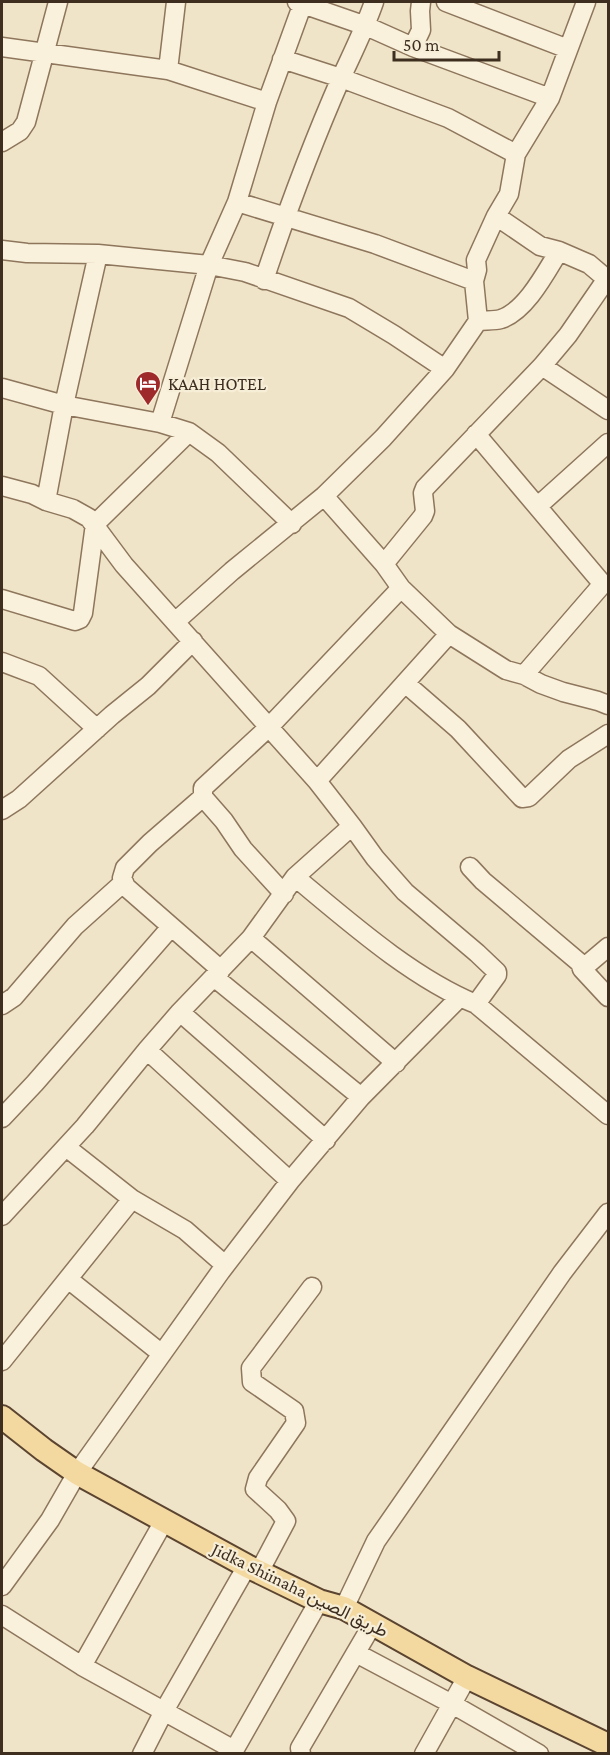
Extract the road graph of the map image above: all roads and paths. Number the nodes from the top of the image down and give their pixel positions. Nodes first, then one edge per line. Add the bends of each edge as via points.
1 (58, 2) edge
2 (176, 2) edge
3 (300, 2) edge
4 (374, 2) edge
5 (421, 2) edge
6 (446, 2) edge
7 (586, 2) edge
8 (366, 26) junction
9 (2, 47) edge
10 (413, 47) junction
11 (568, 49) junction
12 (45, 52) junction
13 (282, 59) junction
14 (168, 70) junction
15 (341, 78) junction
16 (550, 98) junction
17 (267, 102) junction
18 (2, 142) edge
19 (516, 154) junction
20 (237, 202) junction
21 (496, 216) junction
22 (285, 217) junction
23 (2, 250) edge
24 (559, 251) junction
25 (98, 254) junction
26 (209, 265) junction
27 (608, 278) edge
28 (264, 280) junction
29 (474, 280) junction
30 (478, 321) junction
31 (542, 366) junction
32 (445, 369) junction
33 (2, 388) edge
34 (64, 405) junction
35 (609, 410) edge
36 (160, 423) junction
37 (189, 432) junction
38 (476, 434) junction
39 (609, 443) edge
40 (2, 486) edge
41 (324, 495) junction
42 (46, 501) junction
43 (538, 506) junction
44 (95, 524) junction
45 (292, 524) junction
46 (384, 564) junction
47 (401, 588) junction
48 (2, 599) edge
49 (175, 622) junction
50 (449, 633) junction
51 (193, 641) junction
52 (2, 662) edge
53 (524, 675) junction
54 (405, 683) junction
55 (608, 703) edge
56 (269, 727) junction
57 (97, 729) junction
58 (609, 734) edge
59 (317, 781) junction
60 (203, 797) junction
61 (2, 808) edge
62 (352, 826) junction
63 (470, 867) dead end
64 (295, 877) junction
65 (124, 882) junction
66 (284, 894) junction
67 (171, 927) junction
68 (251, 938) junction
69 (609, 947) edge
70 (582, 969) junction
71 (218, 973) junction
72 (609, 997) edge
73 (468, 1001) junction
74 (2, 1005) edge
75 (180, 1012) junction
76 (147, 1050) junction
77 (396, 1063) junction
78 (361, 1097) junction
79 (609, 1115) edge
80 (2, 1118) edge
81 (326, 1140) junction
82 (66, 1147) junction
83 (290, 1181) junction
84 (132, 1199) junction
85 (609, 1213) edge
86 (2, 1216) edge
87 (225, 1265) junction
88 (68, 1279) junction
89 (312, 1287) dead end
90 (162, 1354) junction
91 (2, 1361) edge
92 (2, 1417) edge
93 (77, 1473) junction
94 (164, 1521) junction
95 (253, 1569) junction
96 (2, 1586) edge
97 (319, 1601) junction
98 (344, 1608) junction
99 (2, 1615) edge
100 (372, 1625) junction
101 (356, 1653) junction
102 (82, 1666) junction
103 (467, 1677) junction
104 (452, 1704) junction
105 (164, 1711) junction
106 (608, 1744) edge
107 (233, 1752) edge
108 (142, 1754) edge
109 (301, 1754) edge
110 (424, 1754) edge
111 (539, 1754) edge

1 - 12 street
2 - 14 street
3 - 8 street
3 - 13 street
4 - 8 street
5 - 10 street via 421,30
6 - 11 street
7 - 11 street
8 - 10 street
8 - 15 street
9 - 12 street
10 - 16 street
11 - 16 street
12 - 14 street
12 - 18 street via 26,122 20,131
13 - 15 street
13 - 17 street
14 - 17 street
15 - 19 street via 448,118
15 - 22 street
16 - 19 street
17 - 20 street
19 - 21 street via 509,194
20 - 22 street
20 - 26 street
21 - 24 street via 540,246
21 - 29 street via 476,260
22 - 28 street
22 - 29 street via 375,243
23 - 25 street
24 - 27 street via 589,264
24 - 30 street via 512,315
25 - 26 street
25 - 34 street
26 - 28 street
26 - 36 street
27 - 31 street
28 - 32 street via 350,308
29 - 30 street
30 - 32 street
31 - 35 street
31 - 38 street
32 - 41 street via 383,438
33 - 34 street
34 - 36 street
34 - 42 street
36 - 37 street
37 - 44 street
37 - 45 street via 218,453
38 - 43 street
38 - 46 street via 425,488 421,520
39 - 43 street
40 - 42 street
41 - 45 street
41 - 46 street
42 - 44 street via 73,509
43 - 53 street via 599,578 601,586
44 - 48 street via 80,619 75,621
44 - 49 street via 124,565
45 - 49 street
46 - 47 street
47 - 50 street
47 - 56 street
49 - 51 street
50 - 53 street via 506,669
50 - 54 street
51 - 56 street
51 - 57 street
52 - 57 street via 39,676
53 - 55 street via 563,692
54 - 58 street via 458,729 522,798 529,797 569,759
54 - 59 street
56 - 59 street
56 - 60 street via 203,788
57 - 61 street via 20,799
59 - 62 street
60 - 65 street via 125,868
60 - 66 street
62 - 64 street
62 - 73 street via 405,892 497,972
63 - 70 street via 580,963
64 - 66 street
64 - 73 street via 413,969
65 - 67 street
65 - 74 street via 75,926 14,997
66 - 68 street
67 - 71 street
67 - 80 street
68 - 71 street
68 - 77 street
69 - 70 street
70 - 72 street
71 - 75 street
71 - 78 street
73 - 77 street
73 - 79 street
75 - 76 street
75 - 81 street
76 - 82 street
76 - 83 street
77 - 78 street
78 - 81 street
81 - 83 street
82 - 84 street
82 - 86 street
83 - 87 street
84 - 87 street via 184,1230
84 - 88 street
85 - 98 street via 555,1282 376,1541
87 - 90 street
88 - 90 street
88 - 91 street
89 - 95 street via 252,1368 252,1382 294,1412 296,1423 258,1478 255,1489 286,1521
90 - 93 street
92 - 93 main road, Jidka Shiinaha طريق الصين
93 - 94 main road, Jidka Shiinaha طريق الصين
93 - 96 street via 50,1520
94 - 95 main road, Jidka Shiinaha طريق الصين
94 - 102 street
95 - 97 main road, Jidka Shiinaha طريق الصين
95 - 105 street
97 - 98 main road, Jidka Shiinaha طريق الصين
97 - 107 street
98 - 100 main road, Jidka Shiinaha طريق الصين
99 - 102 street
100 - 101 street
100 - 103 main road, Jidka Shiinaha طريق الصين
101 - 104 street
101 - 109 street via 300,1748
102 - 105 street
103 - 104 street
103 - 106 main road, Jidka Shiinaha طريق الصين
104 - 110 street
104 - 111 street
105 - 107 street
105 - 108 street

